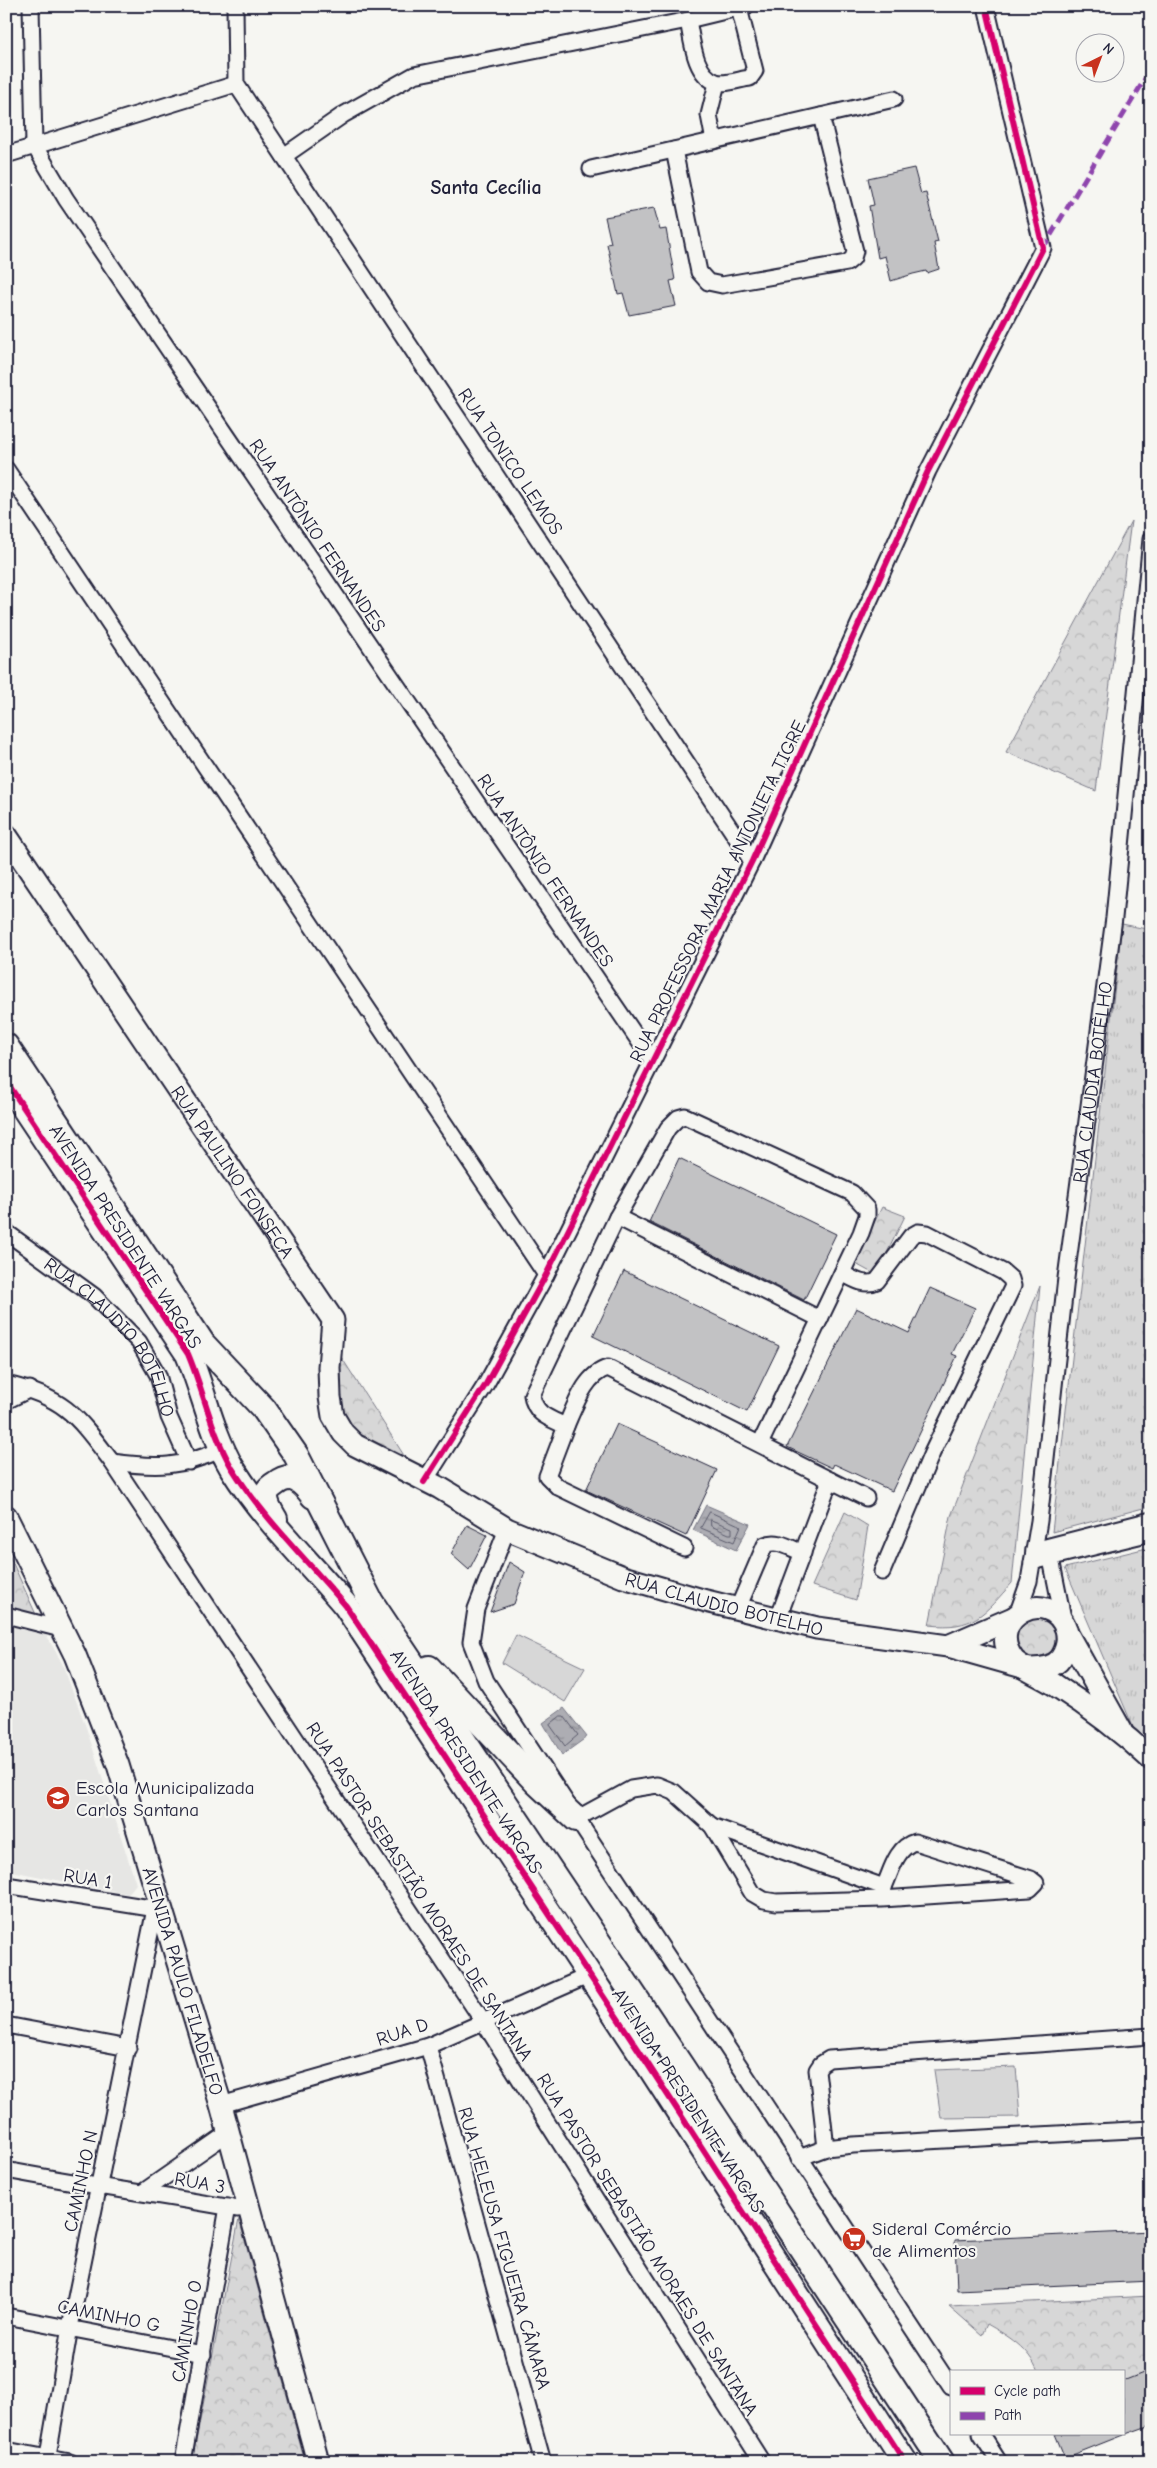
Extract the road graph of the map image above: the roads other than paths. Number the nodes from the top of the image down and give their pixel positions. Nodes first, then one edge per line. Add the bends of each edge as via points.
1 (31, 6) edge
2 (235, 6) edge
3 (986, 6) edge
4 (743, 7) edge
5 (688, 20) junction
6 (717, 83) junction
7 (236, 84) junction
8 (894, 99) dead end
9 (821, 116) junction
10 (714, 141) junction
11 (34, 145) junction
12 (674, 150) junction
13 (6, 155) edge
14 (284, 156) junction
15 (592, 169) dead end
16 (6, 470) edge
17 (1151, 539) edge
18 (6, 835) edge
19 (752, 861) junction
20 (6, 1046) edge
21 (652, 1060) junction
22 (6, 1081) edge
23 (617, 1217) junction
24 (6, 1232) edge
25 (842, 1274) junction
26 (546, 1275) junction
27 (820, 1319) junction
28 (6, 1384) edge
29 (30, 1389) junction
30 (6, 1401) edge
31 (566, 1426) junction
32 (760, 1444) junction
33 (223, 1449) junction
34 (112, 1462) junction
35 (189, 1462) junction
36 (830, 1480) junction
37 (432, 1485) junction
38 (866, 1498) dead end
39 (6, 1516) edge
40 (329, 1518) junction
41 (1151, 1520) edge
42 (507, 1529) junction
43 (1151, 1533) edge
44 (288, 1539) junction
45 (684, 1548) dead end
46 (803, 1553) junction
47 (1041, 1554) junction
48 (882, 1572) dead end
49 (738, 1608) junction
50 (6, 1615) edge
51 (1015, 1616) junction
52 (778, 1618) junction
53 (388, 1628) junction
54 (61, 1629) junction
55 (1066, 1629) junction
56 (948, 1646) junction
57 (1028, 1669) junction
58 (1123, 1732) junction
59 (1151, 1759) edge
60 (576, 1819) junction
61 (712, 1826) junction
62 (6, 1885) edge
63 (883, 1893) junction
64 (159, 1910) junction
65 (590, 1975) junction
66 (483, 2021) junction
67 (6, 2025) edge
68 (1151, 2036) edge
69 (428, 2046) junction
70 (128, 2048) junction
71 (220, 2105) junction
72 (1151, 2129) edge
73 (228, 2133) junction
74 (826, 2148) junction
75 (798, 2158) junction
76 (6, 2170) edge
77 (99, 2188) junction
78 (143, 2192) junction
79 (228, 2207) junction
80 (250, 2211) junction
81 (6, 2316) edge
82 (70, 2327) junction
83 (203, 2354) junction
84 (950, 2386) edge
85 (982, 2436) edge
86 (6, 2450) edge
87 (48, 2460) edge
88 (70, 2462) edge
89 (182, 2462) edge
90 (318, 2462) edge
91 (543, 2462) edge
92 (762, 2462) edge
93 (905, 2462) edge
94 (942, 2462) edge
95 (1000, 2462) edge

1 - 11 street, RUA ANTÔNIO FERNANDES
2 - 7 street
3 - 19 street, RUA PROFESSORA MARIA ANTONIETA TIGRE via 1043,248 928,471
4 - 5 street
4 - 6 street via 756,71 750,78
5 - 6 street via 699,66
5 - 14 street via 414,75 342,115
6 - 10 street via 709,115
7 - 11 street
7 - 14 street, RUA TONICO LEMOS
8 - 9 street
9 - 10 street
9 - 12 street via 855,251 847,263 722,285 708,282 699,272
10 - 12 street
11 - 13 street
11 - 21 street, RUA ANTÔNIO FERNANDES via 66,199
12 - 15 street
14 - 19 street, RUA TONICO LEMOS
16 - 26 street
17 - 47 street, RUA CLÁUDIA BOTÊLHO via 1114,918 1066,1278 1039,1521
18 - 37 street, RUA PAULINO FONSECA via 333,1320 330,1397 333,1416 343,1433 355,1445
19 - 21 street, RUA PROFESSORA MARIA ANTONIETA TIGRE
20 - 40 main road, AVENIDA PRESIDENTE VARGAS via 203,1344 264,1409 296,1455
21 - 26 street, RUA PROFESSORA MARIA ANTONIETA TIGRE
22 - 33 main road, AVENIDA PRESIDENTE VARGAS via 188,1354 201,1397
23 - 25 street via 668,1128 685,1116 852,1193 867,1208 868,1216
23 - 27 street
23 - 31 street via 532,1395 539,1414
24 - 35 street, RUA CLAUDIO BOTELHO via 94,1296 139,1342 158,1375 169,1417
25 - 27 street
25 - 48 street via 860,1282 871,1284 877,1281 911,1236 918,1232 926,1233 1003,1272 1013,1286 932,1453
26 - 37 street, RUA PROFESSORA MARIA ANTONIETA TIGRE
27 - 32 street
28 - 29 street, RUA PASTOR SEBASTIÃO MORAES DE SANTANA
29 - 30 street
29 - 34 street, RUA PASTOR SEBASTIÃO MORAES DE SANTANA via 63,1404
31 - 32 street via 583,1390 598,1371 608,1368
31 - 45 street via 549,1467 549,1480
32 - 36 street
33 - 35 street
33 - 44 main road, AVENIDA PRESIDENTE VARGAS via 232,1468
34 - 35 street via 148,1467
34 - 66 street, RUA PASTOR SEBASTIÃO MORAES DE SANTANA
36 - 38 street
36 - 46 street
37 - 42 street, RUA CLAUDIO BOTELHO
39 - 54 street, AVENIDA PAULO FILADELFO
40 - 44 main road via 305,1485 295,1478 281,1479 266,1496 268,1507
40 - 53 main road, AVENIDA PRESIDENTE VARGAS
41 - 47 street
42 - 49 street, RUA CLAUDIO BOTELHO via 623,1577
42 - 60 street via 476,1609 471,1642 486,1681
43 - 47 street
44 - 65 main road, AVENIDA PRESIDENTE VARGAS via 346,1606
46 - 49 street via 780,1543 765,1545
46 - 52 street
47 - 51 street, RUA CLÁUDIA BOTÊLHO
47 - 55 street
49 - 52 street, RUA CLAUDIO BOTELHO
50 - 54 street
51 - 55 street via 1026,1610 1047,1609
51 - 56 street
51 - 57 street via 1007,1628 1007,1646 1016,1662
52 - 56 street, RUA CLAUDIO BOTELHO via 817,1628
53 - 60 main road via 536,1783
53 - 94 main road, AVENIDA PRESIDENTE VARGAS via 677,2058
54 - 64 street, AVENIDA PAULO FILADELFO via 95,1702 118,1765
55 - 57 street via 1066,1650 1058,1662 1045,1669
55 - 58 street
56 - 57 street, RUA CLAUDIO BOTELHO
57 - 58 street, RUA CLAUDIO BOTELHO
58 - 59 street, RUA CLAUDIO BOTELHO
60 - 61 street via 631,1789 657,1785 674,1792
60 - 75 street
61 - 63 street
61 - 63 street via 752,1894 764,1900 776,1902
62 - 64 street, RUA 1
63 - 63 street via 900,1850 915,1842 1036,1883 1030,1888
64 - 70 street, CAMINHO N
64 - 71 street, AVENIDA PAULO FILADELFO
65 - 66 street, RUA D
65 - 93 main road, AVENIDA PRESIDENTE VARGAS
66 - 69 street, RUA D
66 - 92 street, RUA PASTOR SEBASTIÃO MORAES DE SANTANA
67 - 70 street
68 - 74 street via 830,2059 817,2070
69 - 71 street, RUA D
69 - 91 street, RUA HELEUSA FIGUEIRA CÂMARA
70 - 77 street, CAMINHO N
71 - 73 street, AVENIDA PAULO FILADELFO
72 - 74 street
73 - 78 street, RUA 3
73 - 80 street, AVENIDA PAULO FILADELFO
74 - 75 street
75 - 84 street
76 - 77 street
77 - 78 street, RUA 3
77 - 82 street, CAMINHO N
78 - 79 street, RUA 3
79 - 80 street, RUA 3
79 - 83 street, CAMINHO O
80 - 90 street, AVENIDA PAULO FILADELFO
81 - 82 street, CAMINHO G
82 - 83 street, CAMINHO G
82 - 87 street, CAMINHO N
83 - 89 street, CAMINHO O
85 - 95 street
86 - 87 street
87 - 88 street

